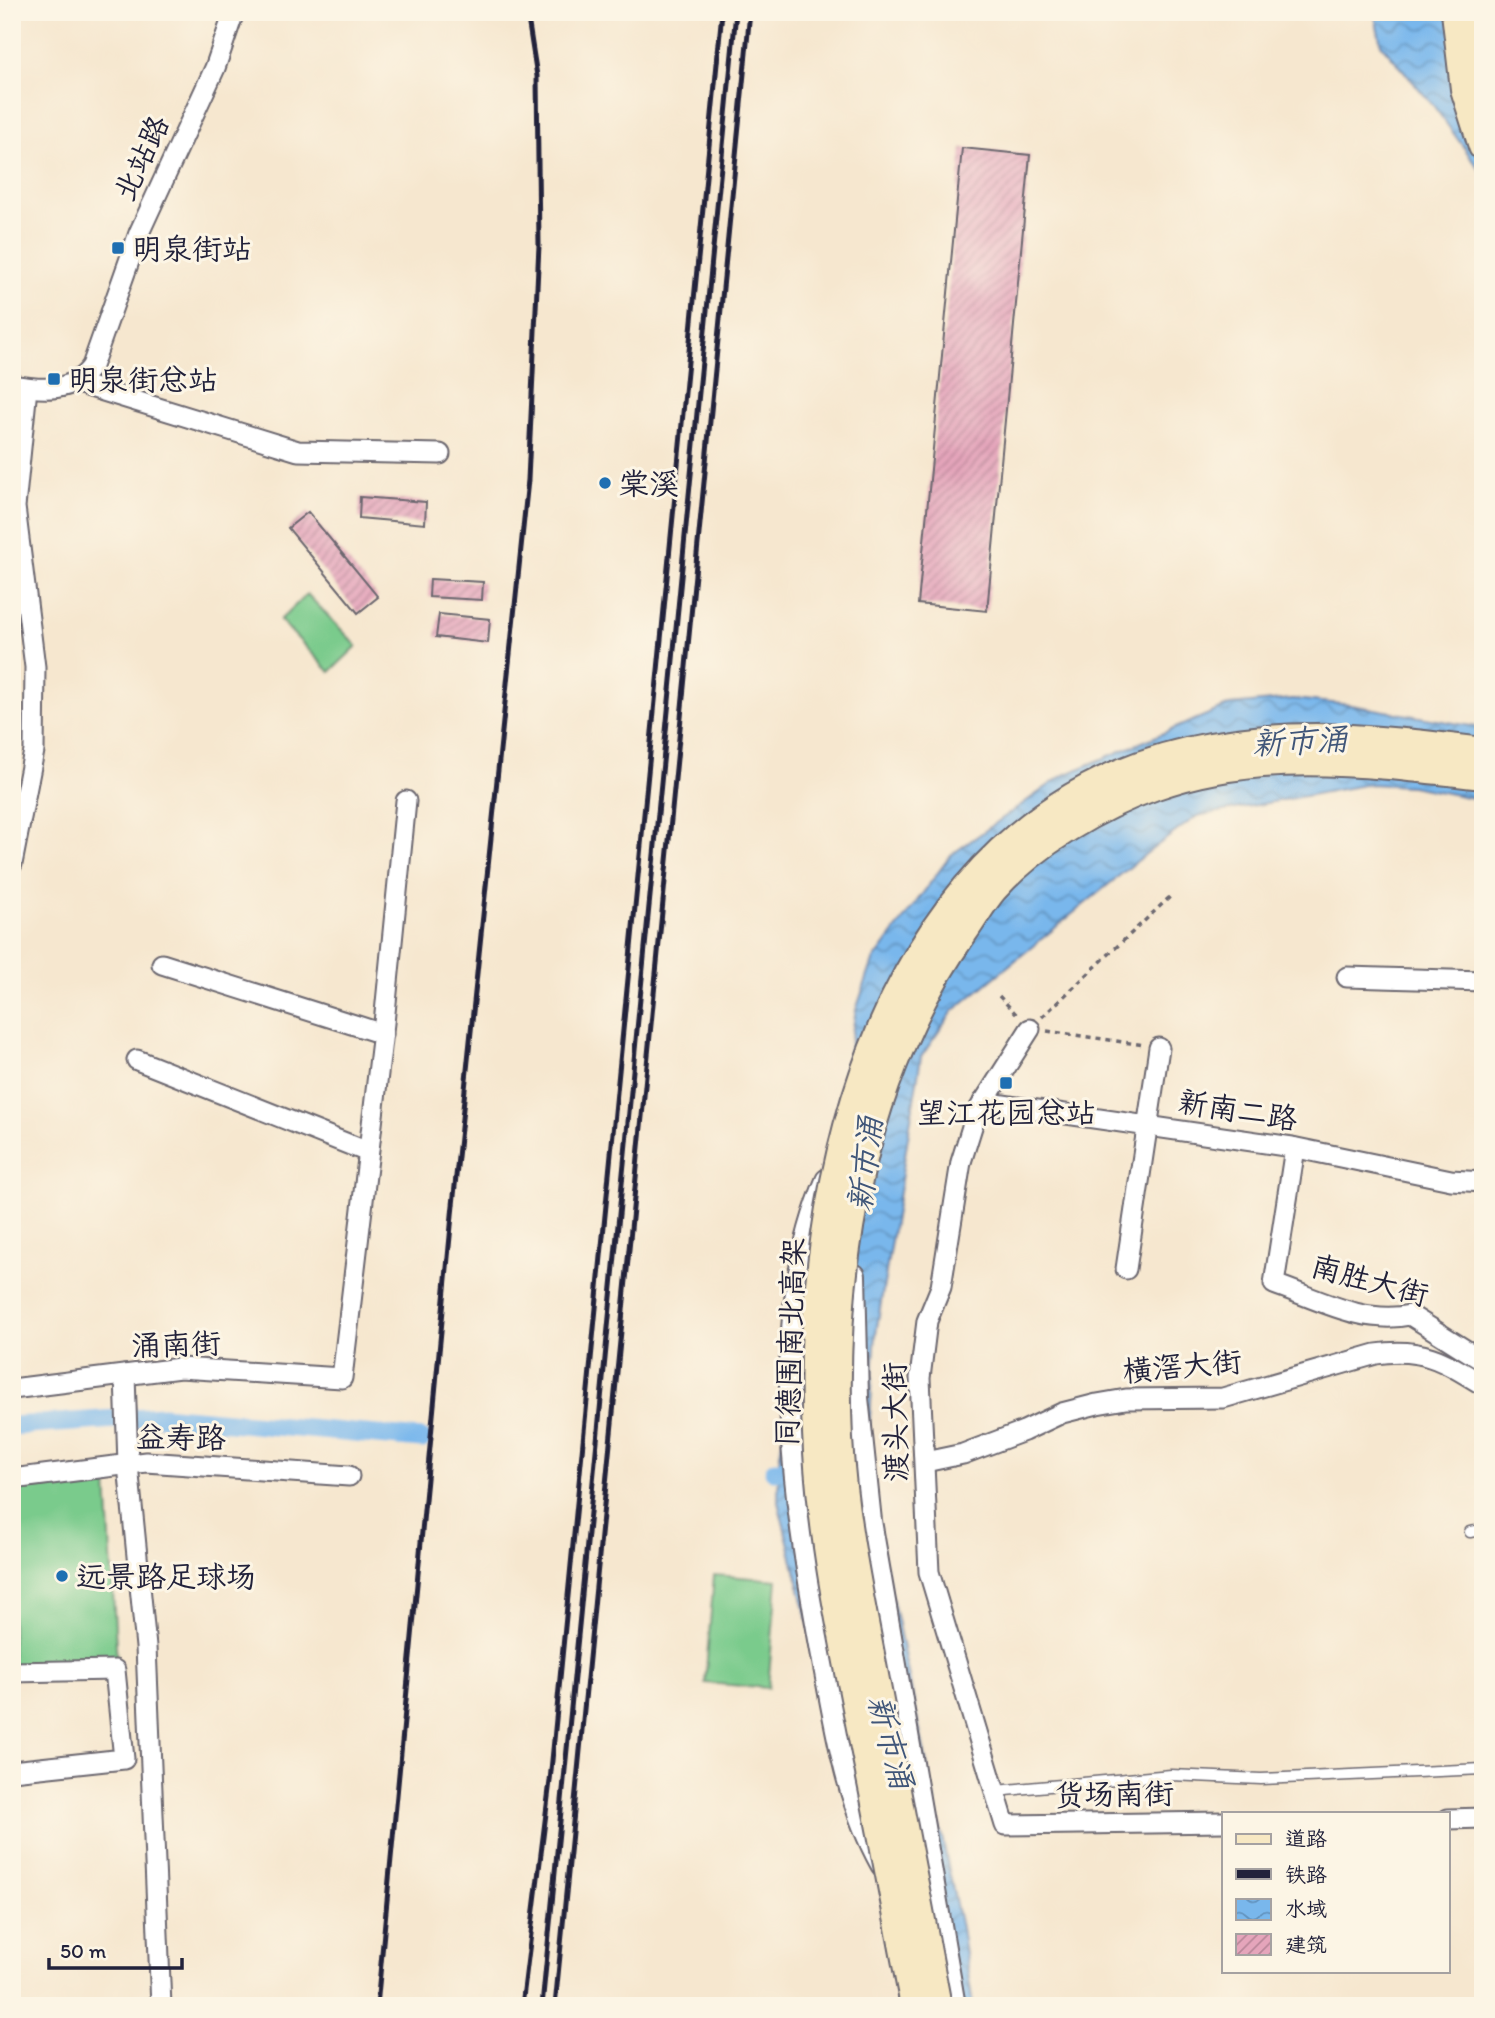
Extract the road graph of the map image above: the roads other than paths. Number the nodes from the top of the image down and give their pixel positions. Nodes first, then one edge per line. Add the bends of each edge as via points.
1 (234, 12) edge
2 (1456, 12) edge
3 (1479, 12) edge
4 (1483, 79) edge
5 (1483, 146) edge
6 (77, 383) junction
7 (20, 386) edge
8 (440, 454) dead end
9 (1483, 752) edge
10 (1483, 775) edge
11 (406, 801) dead end
12 (12, 864) edge
13 (162, 964) dead end
14 (1348, 976) dead end
15 (1483, 981) edge
16 (1030, 1029) road end
17 (383, 1034) junction
18 (1160, 1048) road end
19 (137, 1060) dead end
20 (983, 1102) junction
21 (1148, 1126) junction
22 (845, 1142) junction
23 (1295, 1148) junction
24 (368, 1152) junction
25 (1483, 1182) edge
26 (852, 1205) junction
27 (1126, 1269) dead end
28 (1483, 1361) edge
29 (125, 1375) junction
30 (1483, 1385) edge
31 (12, 1389) edge
32 (925, 1462) junction
33 (128, 1465) junction
34 (349, 1476) dead end
35 (12, 1479) edge
36 (1483, 1530) edge
37 (1470, 1532) dead end
38 (12, 1672) edge
39 (1483, 1769) edge
40 (12, 1771) edge
41 (995, 1791) junction
42 (1483, 1818) edge
43 (1450, 1819) edge
44 (1222, 1822) edge
45 (1005, 1825) joint
46 (161, 2006) edge
47 (915, 2006) edge
48 (939, 2006) edge
49 (953, 2006) edge

1 - 6 street, 北站路 via 215,68 139,233 98,352 86,376
2 - 5 main road via 1465,89
3 - 4 main road
6 - 7 street via 57,388
6 - 8 street via 298,451
7 - 12 street via 15,507 35,667 34,751
9 - 22 main road, 同德围南北高架, bridge via 1357,737 1233,743 1123,773 1045,815 987,864 933,929 874,1047
10 - 26 main road, 同德围南北高架, bridge via 1351,761 1246,765 1158,784 1073,824 993,889 926,990 882,1091
11 - 17 street
13 - 17 street
14 - 15 street
16 - 20 street, 渡头大街
17 - 24 street
18 - 21 street
19 - 24 street
20 - 21 street, 新南二路
20 - 32 street, 渡头大街 via 961,1162 941,1287 927,1321 920,1378
21 - 23 street, 新南二路
21 - 27 street
22 - 47 main road, 同德围南北高架, bridge via 822,1257 816,1360 818,1454 836,1599
22 - 48 street, bridge via 809,1236 796,1315 793,1421 804,1526 812,1593 848,1780 871,1843 922,1922
23 - 25 street, 新南二路 via 1451,1180
23 - 28 street, 南胜大街 via 1274,1284 1359,1314 1388,1319 1410,1315
24 - 29 street, 涌南街 via 342,1378 180,1368
26 - 48 main road, 同德围南北高架, bridge via 839,1321 841,1477 850,1550
26 - 49 street, bridge via 856,1398 869,1521
29 - 31 street, 涌南街
29 - 33 street
30 - 32 street, 横滘大街 via 1430,1355 1399,1350 1223,1398 1126,1399 1097,1404 1062,1413 963,1454
32 - 41 street, 渡头大街 via 929,1572
33 - 34 street, 益寿路 via 146,1462
33 - 35 street, 益寿路
33 - 46 street via 146,1647
36 - 37 lane
38 - 40 street via 115,1670 124,1759
39 - 41 lane via 1261,1779 1171,1774
41 - 45 street, 渡头大街
42 - 43 street
44 - 45 street, 货场南街

